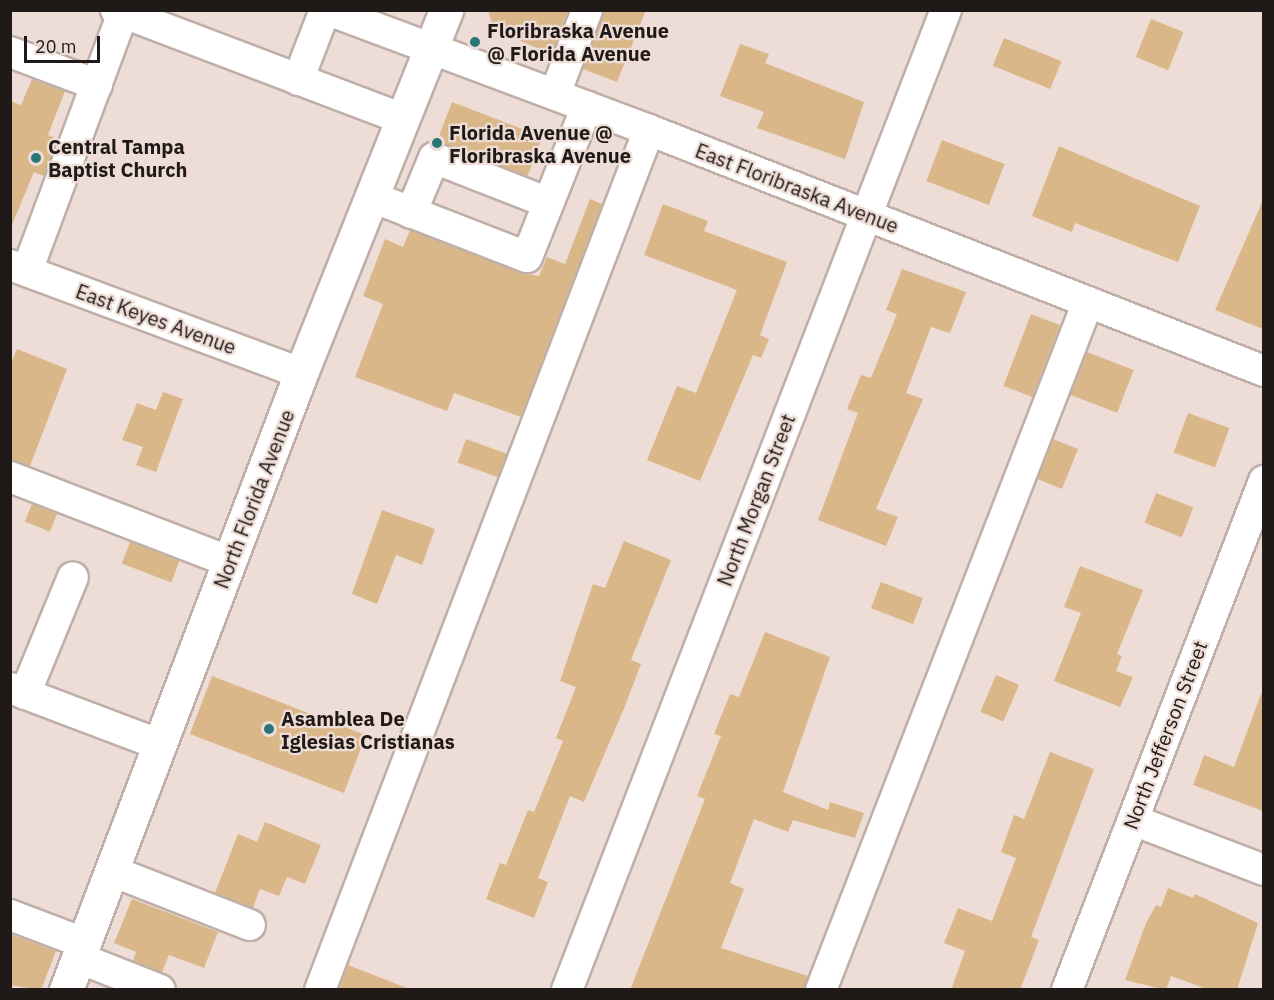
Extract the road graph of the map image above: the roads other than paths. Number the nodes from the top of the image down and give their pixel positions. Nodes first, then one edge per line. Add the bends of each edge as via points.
1 (326, 10) edge
2 (446, 10) edge
3 (587, 10) edge
4 (946, 10) edge
5 (121, 11) edge
6 (432, 47) junction
7 (10, 52) edge
8 (298, 80) junction
9 (97, 85) junction
10 (555, 94) junction
11 (586, 106) junction
12 (403, 119) junction
13 (649, 130) junction
14 (372, 197) junction
15 (549, 203) junction
16 (411, 213) junction
17 (866, 214) junction
18 (19, 268) edge
19 (1088, 302) junction
20 (1263, 371) edge
21 (301, 373) junction
22 (10, 477) edge
23 (1263, 481) edge
24 (230, 562) junction
25 (73, 577) dead end
26 (18, 691) edge
27 (161, 746) junction
28 (1133, 820) junction
29 (1263, 870) edge
30 (112, 871) junction
31 (10, 915) edge
32 (250, 925) dead end
33 (81, 950) junction
34 (66, 990) edge
35 (160, 990) edge
36 (320, 990) edge
37 (567, 990) edge
38 (821, 990) edge
39 (1067, 990) edge

1 - 6 street, East Floribraska Avenue
1 - 8 street
2 - 6 main road, North Florida Avenue
3 - 10 street
4 - 17 street, North Morgan Street
5 - 8 street
5 - 9 street
6 - 10 street, East Floribraska Avenue
6 - 12 main road, North Florida Avenue
7 - 9 street
8 - 12 street
9 - 18 street
10 - 11 street, East Floribraska Avenue
11 - 13 street, East Floribraska Avenue
11 - 15 street
12 - 14 main road, North Florida Avenue
13 - 17 street, East Floribraska Avenue
13 - 36 street
14 - 16 street
14 - 21 main road, North Florida Avenue
15 - 16 street via 527,257
15 - 16 street via 434,158
17 - 19 street, East Floribraska Avenue
17 - 37 street, North Morgan Street
18 - 21 street, East Keyes Avenue
19 - 20 street, East Floribraska Avenue
19 - 38 street
21 - 24 main road, North Florida Avenue
22 - 24 street
23 - 28 street, North Jefferson Street
24 - 27 main road, North Florida Avenue
25 - 26 street
26 - 27 street
27 - 30 main road, North Florida Avenue
28 - 29 street
28 - 39 street, North Jefferson Street
30 - 32 street
30 - 33 main road, North Florida Avenue
31 - 33 street
33 - 34 main road, North Florida Avenue
33 - 35 street

